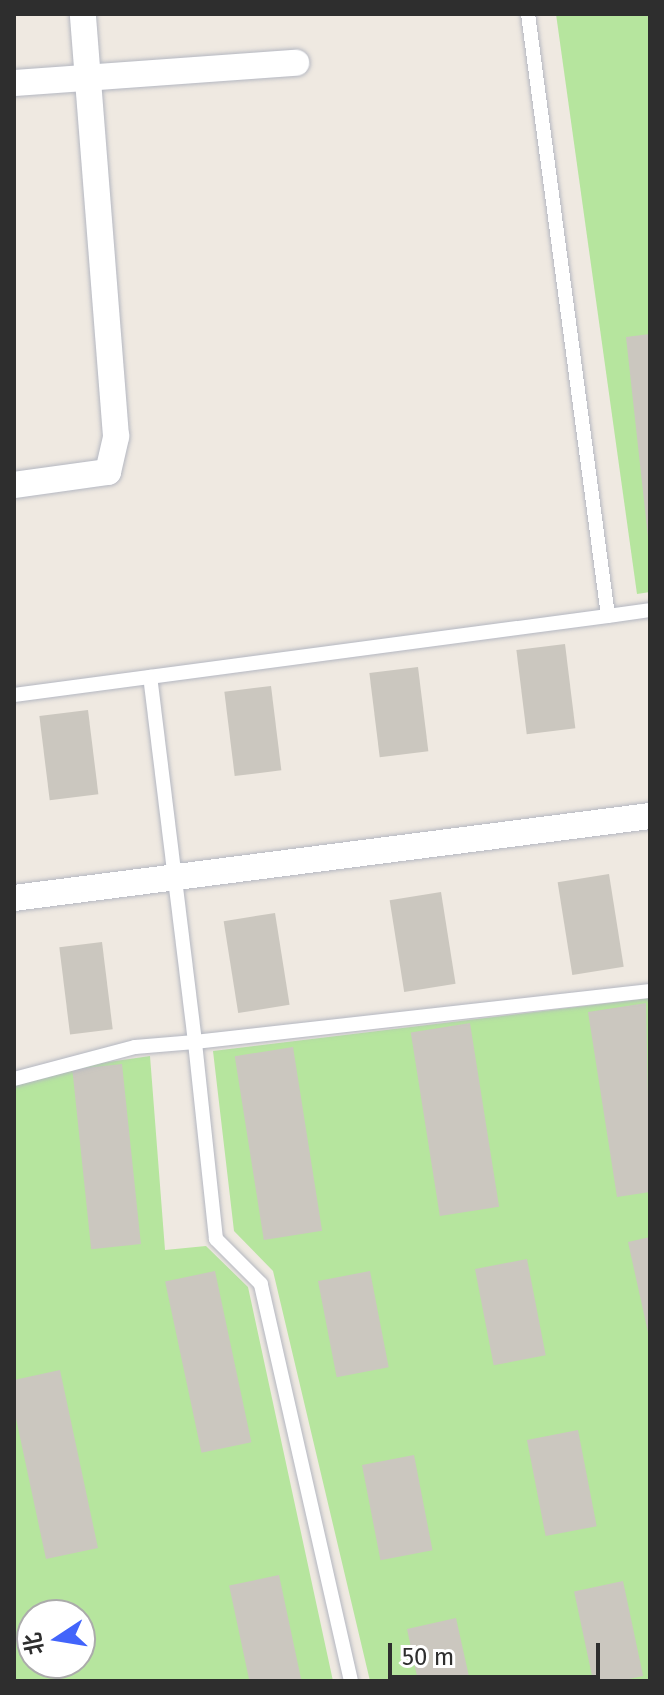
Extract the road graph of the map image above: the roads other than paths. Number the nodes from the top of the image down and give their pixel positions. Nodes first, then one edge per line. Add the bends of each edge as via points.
1 (83, 14) edge
2 (528, 14) edge
3 (296, 63) dead end
4 (88, 78) junction
5 (14, 83) edge
6 (14, 485) edge
7 (650, 610) edge
8 (608, 616) junction
9 (150, 677) junction
10 (14, 695) edge
11 (650, 816) edge
12 (177, 877) junction
13 (14, 898) edge
14 (650, 991) edge
15 (195, 1042) junction
16 (14, 1079) edge
17 (351, 1681) edge

1 - 4 street
2 - 8 lane
3 - 4 street
4 - 5 street
4 - 6 street via 116,436 108,472
7 - 8 lane
8 - 9 lane
9 - 10 lane
9 - 12 lane
11 - 12 street
12 - 13 street
12 - 15 lane
14 - 15 lane
15 - 16 lane via 135,1047
15 - 17 lane via 216,1239 261,1284

